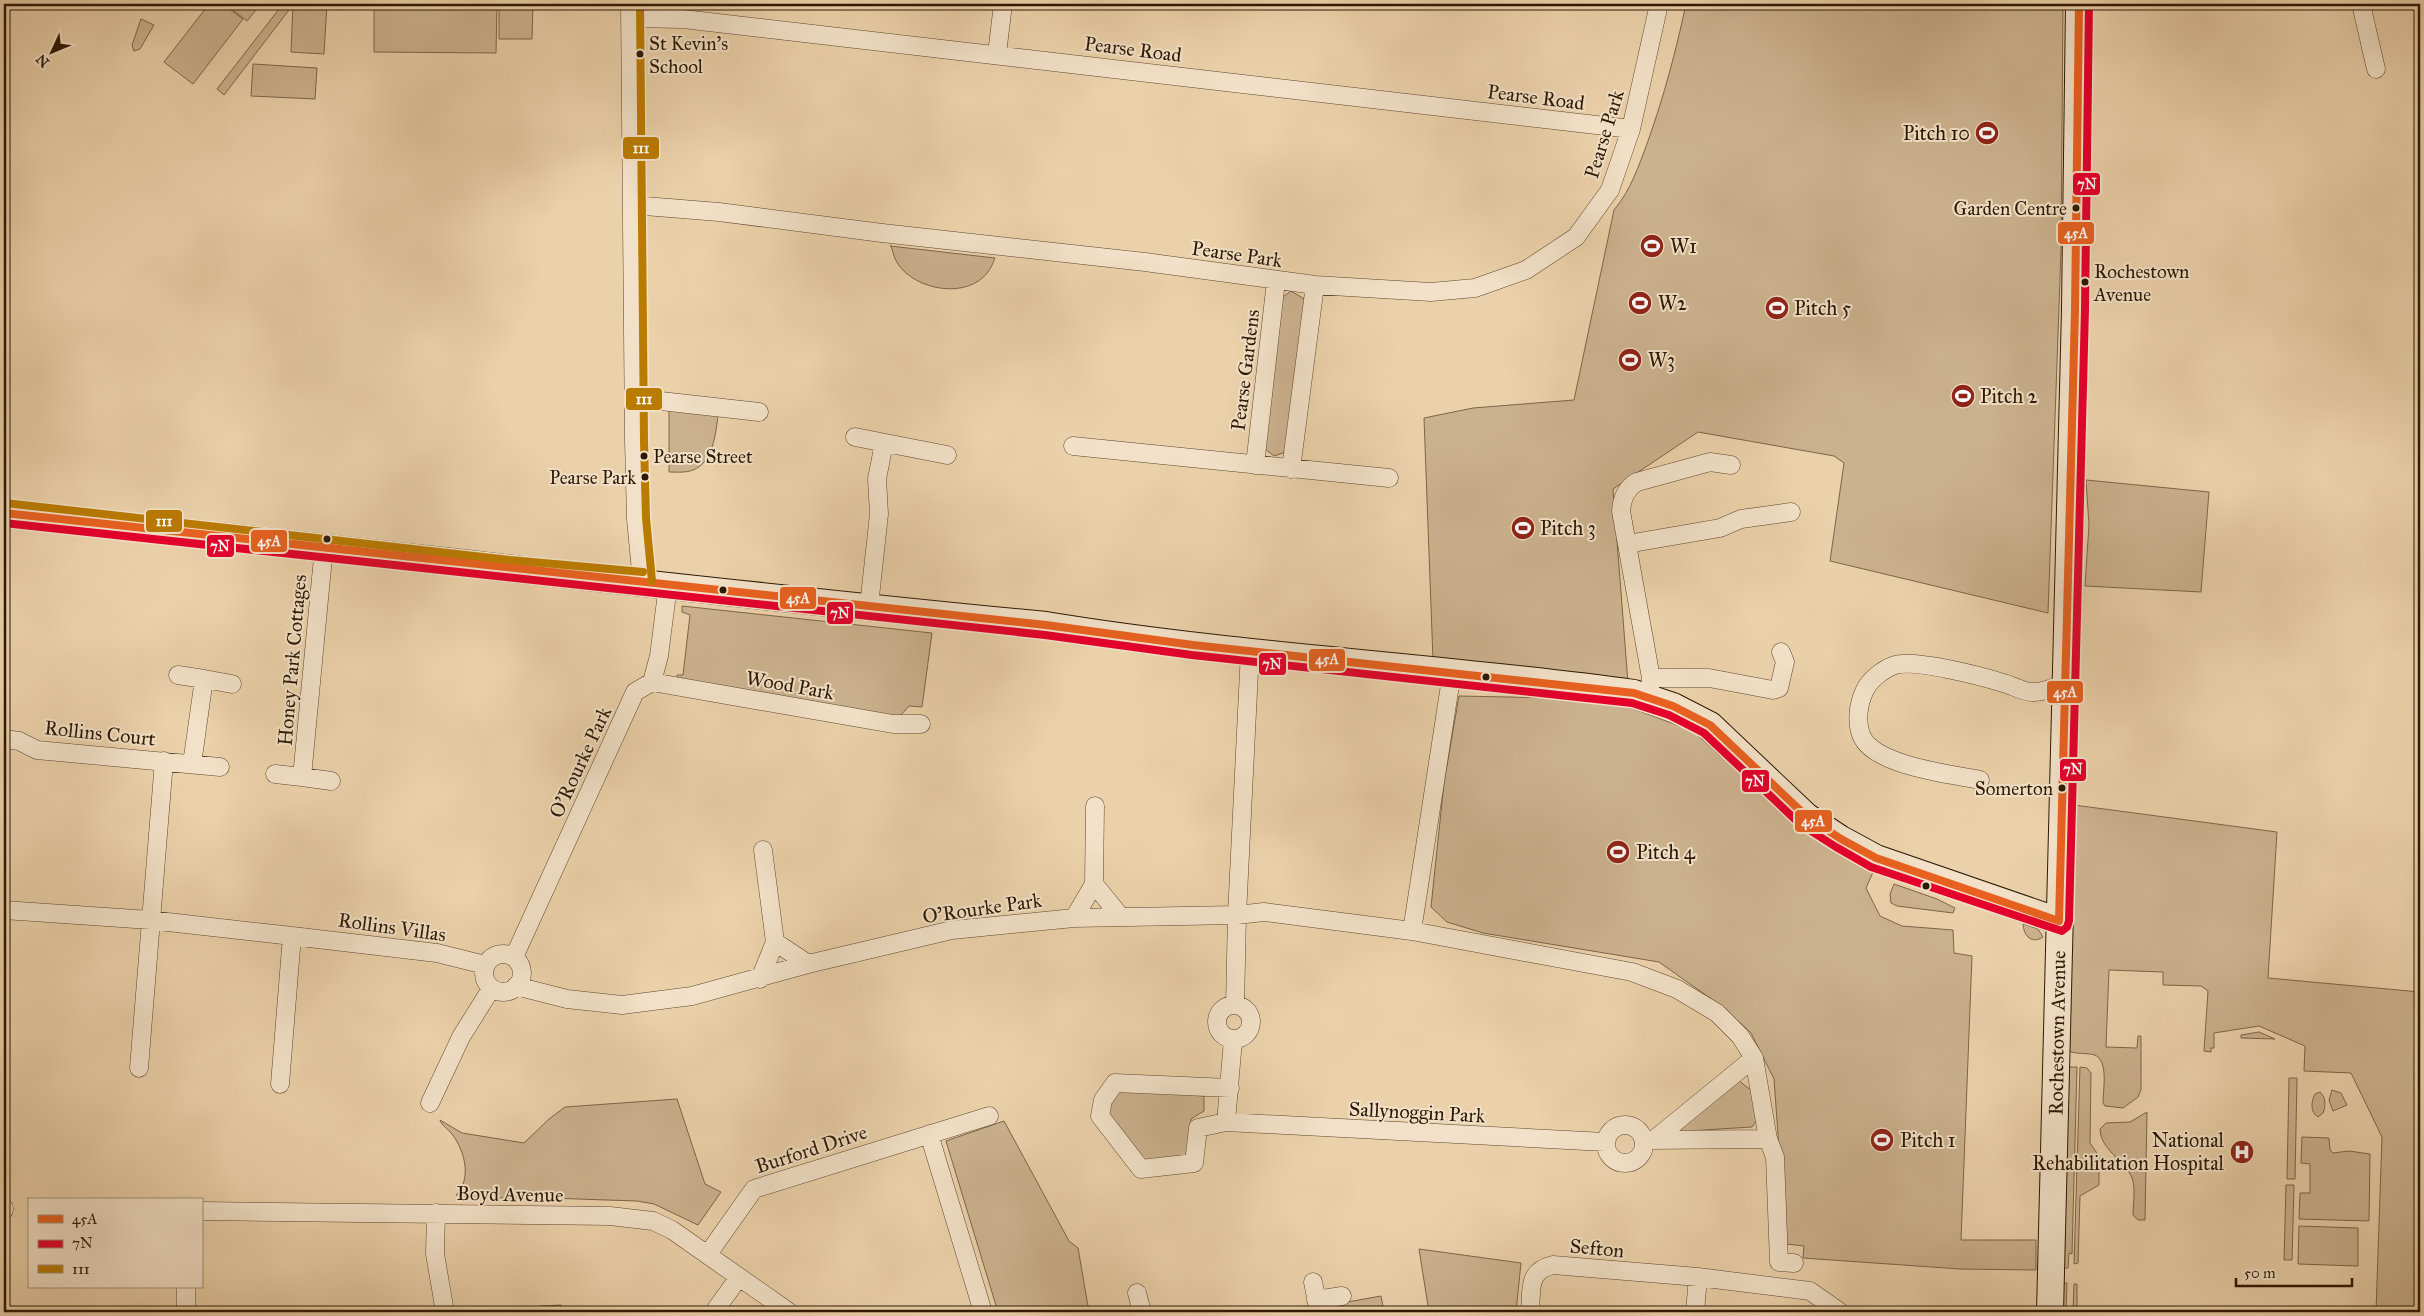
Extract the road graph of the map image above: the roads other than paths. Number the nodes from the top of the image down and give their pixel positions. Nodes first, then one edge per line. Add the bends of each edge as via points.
1 (1003, 4) edge
2 (1659, 4) edge
3 (2079, 4) edge
4 (2361, 4) edge
5 (630, 11) edge
6 (998, 54) junction
7 (2376, 69) dead end
8 (1631, 129) junction
9 (632, 205) junction
10 (1276, 281) junction
11 (1315, 285) junction
12 (634, 398) junction
13 (759, 412) dead end
14 (856, 437) dead end
15 (884, 442) junction
16 (1073, 446) dead end
17 (947, 455) dead end
18 (1255, 465) junction
19 (1731, 465) dead end
20 (1291, 468) junction
21 (1389, 478) dead end
22 (1791, 512) dead end
23 (4, 513) edge
24 (1627, 544) junction
25 (324, 547) junction
26 (642, 582) junction
27 (668, 585) junction
28 (869, 606) junction
29 (1250, 652) junction
30 (1780, 652) dead end
31 (1452, 672) junction
32 (178, 675) dead end
33 (204, 679) junction
34 (652, 682) junction
35 (232, 684) dead end
36 (2065, 684) junction
37 (1650, 688) junction
38 (922, 724) dead end
39 (4, 739) edge
40 (164, 761) junction
41 (192, 764) junction
42 (220, 767) dead end
43 (275, 774) dead end
44 (302, 777) junction
45 (1980, 780) dead end
46 (331, 781) dead end
47 (1095, 806) dead end
48 (763, 850) dead end
49 (1094, 884) junction
50 (4, 913) edge
51 (1237, 915) junction
52 (1121, 917) junction
53 (1074, 918) junction
54 (150, 920) junction
55 (2059, 921) junction
56 (1412, 931) junction
57 (292, 936) junction
58 (775, 942) junction
59 (514, 957) junction
60 (808, 964) junction
61 (485, 965) junction
62 (760, 979) junction
63 (516, 986) junction
64 (492, 989) junction
65 (1235, 1005) junction
66 (1233, 1040) junction
67 (1754, 1058) junction
68 (139, 1068) dead end
69 (280, 1084) dead end
70 (1230, 1088) junction
71 (430, 1103) dead end
72 (989, 1116) dead end
73 (1226, 1122) junction
74 (928, 1134) junction
75 (1650, 1139) junction
76 (1768, 1139) junction
77 (1605, 1142) junction
78 (202, 1211) edge
79 (436, 1213) junction
80 (708, 1254) junction
81 (1794, 1263) dead end
82 (739, 1277) junction
83 (1698, 1277) junction
84 (186, 1288) edge
85 (1137, 1293) dead end
86 (1342, 1296) dead end
87 (1316, 1298) edge
88 (186, 1312) edge
89 (445, 1312) edge
90 (714, 1312) edge
91 (789, 1312) edge
92 (983, 1312) edge
93 (1142, 1312) edge
94 (1530, 1312) edge
95 (1695, 1312) edge
96 (1840, 1312) edge
97 (2050, 1312) edge

1 - 6 street
2 - 8 street, Pearse Park
3 - 36 street, Rochestown Avenue
4 - 7 street
5 - 6 street, Pearse Road
5 - 9 street
6 - 8 street, Pearse Road
8 - 11 street, Pearse Park via 1610,190 1576,237 1526,270 1475,288 1431,292
9 - 10 street, Pearse Park via 719,212 1145,262
9 - 12 street
10 - 11 street, Pearse Park
10 - 18 street, Pearse Gardens
11 - 20 street
12 - 13 street
12 - 26 street via 636,520
14 - 15 street
15 - 17 street
15 - 28 street via 877,479 879,514
16 - 18 street
18 - 20 street
19 - 24 street via 1710,462 1630,486 1622,502
20 - 21 street
22 - 24 street via 1741,519 1720,528
23 - 25 street
24 - 37 street
25 - 26 street via 508,570
25 - 44 street, Honey Park Cottages
26 - 27 street
27 - 28 street
27 - 34 street
28 - 29 street
29 - 31 street
29 - 51 street
30 - 37 street via 1785,662 1780,688 1773,690 1709,678
31 - 37 street via 1634,694
31 - 56 street
32 - 33 street
33 - 35 street
33 - 41 street
34 - 38 street, Wood Park via 893,724
34 - 59 street, O'Rourke Park via 635,692
36 - 45 street via 2032,692 1952,671 1906,664 1886,669 1872,681 1863,696 1858,719 1868,745 1878,754 1911,765
36 - 55 street, Rochestown Avenue
37 - 55 street via 1673,706 1710,725 1806,816 1841,839 1876,858
39 - 40 street, Rollins Court via 37,750
40 - 41 street, Rollins Court
40 - 54 street, Rollins Court
41 - 42 street, Rollins Court
43 - 44 street, Honey Park Cottages
44 - 46 street, Honey Park Cottages
47 - 49 street
48 - 58 street
49 - 52 street
49 - 53 street
50 - 54 street, Rollins Villas
51 - 52 street, O'Rourke Park
51 - 56 street via 1264,912
51 - 65 street
52 - 53 street, O'Rourke Park
53 - 60 street, O'Rourke Park via 952,930
54 - 57 street, Rollins Villas
54 - 68 street
55 - 97 street, Rochestown Avenue
56 - 67 street via 1632,972 1659,982 1717,1013 1740,1036
57 - 61 street, Rollins Villas via 437,953
57 - 69 street
58 - 60 street
58 - 62 street
59 - 61 street via 501,953
59 - 63 street via 522,974
60 - 62 street, O'Rourke Park
61 - 64 street via 484,978
62 - 63 street, O'Rourke Park via 692,996 622,1005 567,999
63 - 64 street via 504,992
64 - 71 street via 461,1037
65 - 66 street via 1223,1009 1217,1021 1223,1036
65 - 66 street via 1248,1011 1252,1024 1248,1033
66 - 70 street
67 - 75 street
67 - 76 street
70 - 73 street
70 - 73 street, Sallynoggin Park via 1115,1083 1103,1100 1100,1116 1141,1169 1194,1163 1198,1128
72 - 74 street, Burford Drive
73 - 77 street, Sallynoggin Park
74 - 80 street, Burford Drive via 754,1189
74 - 92 street
75 - 76 street
75 - 77 street via 1625,1125 1613,1129
75 - 77 street via 1643,1152 1628,1164 1611,1158
76 - 81 street via 1775,1156 1778,1262
78 - 79 street, Boyd Avenue
79 - 80 street, Boyd Avenue via 610,1216 653,1221
79 - 89 street via 435,1254
80 - 82 street, Boyd Avenue
82 - 90 street
82 - 91 street, Boyd Avenue
83 - 94 street, Sefton via 1547,1266 1534,1274
83 - 95 street
83 - 96 street, Sefton via 1810,1291
84 - 88 street
85 - 93 street
86 - 87 street

